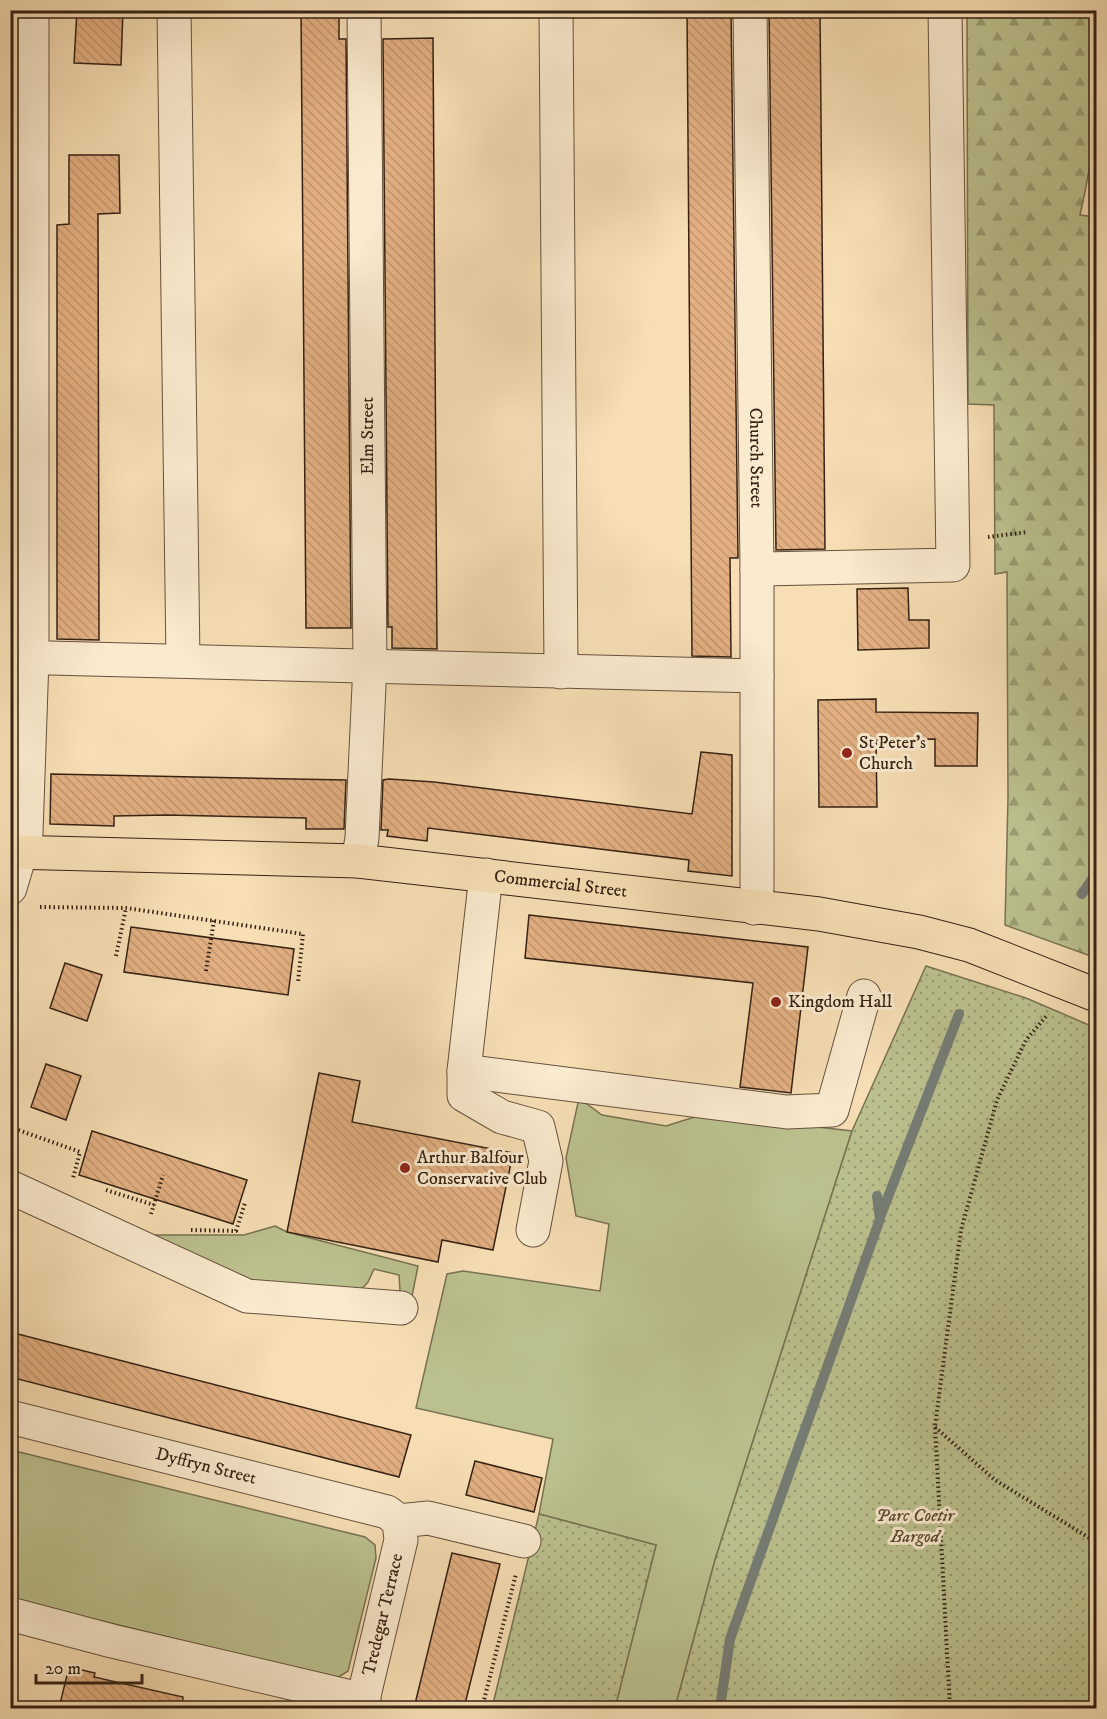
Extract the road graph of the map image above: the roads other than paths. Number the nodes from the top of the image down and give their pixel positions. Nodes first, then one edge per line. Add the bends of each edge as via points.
1 (32, 10) edge
2 (174, 10) edge
3 (364, 10) edge
4 (556, 10) edge
5 (750, 10) edge
6 (945, 10) edge
7 (757, 569) junction
8 (21, 657) edge
9 (183, 660) junction
10 (370, 664) junction
11 (561, 672) junction
12 (757, 676) junction
13 (16, 853) edge
14 (358, 861) junction
15 (486, 875) junction
16 (20, 897) edge
17 (754, 908) junction
18 (1096, 995) edge
19 (864, 996) dead end
20 (464, 1071) junction
21 (10, 1186) edge
22 (533, 1230) dead end
23 (387, 1298) dead end
24 (10, 1417) edge
25 (399, 1521) junction
26 (524, 1541) road end
27 (10, 1614) edge
28 (362, 1704) edge

1 - 8 street
2 - 9 street
3 - 10 street, Elm Street
4 - 11 street
5 - 7 street, Church Street
6 - 7 street via 952,564
7 - 12 street, Church Street
8 - 9 street
8 - 13 street via 26,834
9 - 10 street
10 - 11 street
10 - 14 street, Elm Street
11 - 12 street
12 - 17 street, Church Street
13 - 14 main road, Commercial Street
13 - 16 street
14 - 15 main road, Commercial Street
15 - 17 main road, Commercial Street
15 - 20 street
17 - 18 main road, Commercial Street via 819,914 919,932 1024,964
19 - 20 street via 832,1110 776,1111
20 - 22 street via 464,1095 502,1117 538,1127 546,1161
21 - 23 street via 247,1296
24 - 25 street, Dyffryn Street via 387,1512
25 - 26 street via 428,1518
25 - 28 street, Tredegar Terrace via 400,1540
27 - 28 street

